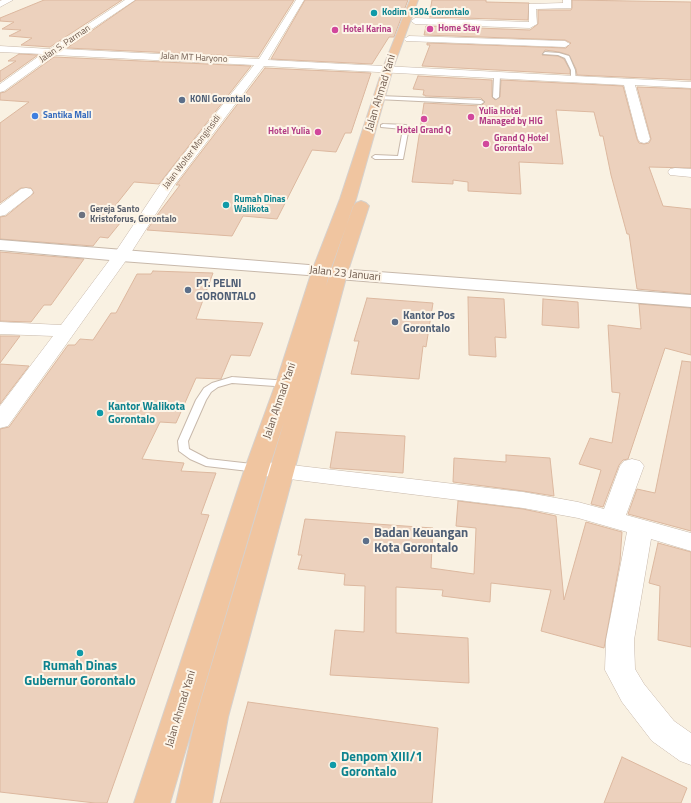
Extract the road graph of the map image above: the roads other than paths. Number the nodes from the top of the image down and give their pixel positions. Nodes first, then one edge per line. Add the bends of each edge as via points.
1 (8, 0) edge
2 (131, 0) edge
3 (300, 0) edge
4 (567, 0) edge
5 (0, 4) edge
6 (411, 23) edge
7 (565, 44) dead end
8 (0, 49) edge
9 (53, 51) junction
10 (545, 53) dead end
11 (262, 62) junction
12 (393, 69) junction
13 (497, 76) junction
14 (576, 80) junction
15 (629, 82) junction
16 (691, 85) edge
17 (0, 89) edge
18 (496, 97) dead end
19 (385, 98) junction
20 (481, 102) dead end
21 (644, 139) dead end
22 (675, 172) dead end
23 (691, 173) edge
24 (26, 192) dead end
25 (355, 201) junction
26 (0, 212) edge
27 (0, 245) edge
28 (121, 256) junction
29 (330, 273) junction
30 (691, 301) edge
31 (0, 328) edge
32 (66, 332) junction
33 (297, 385) junction
34 (0, 421) edge
35 (632, 466) dead end
36 (257, 468) junction
37 (282, 471) junction
38 (612, 519) junction
39 (640, 528) junction
40 (691, 542) edge
41 (691, 751) edge
42 (152, 803) edge
43 (194, 803) edge

1 - 5 street
2 - 9 street, Jalan S. Parman
3 - 11 street, Jalan Wolter Monginsidi
4 - 6 street via 568,6 532,6 533,24 530,25
6 - 7 street
6 - 12 highway, Jalan Ahmad Yani
8 - 9 street, Jalan MT Haryono
9 - 11 street, Jalan MT Haryono
9 - 17 street, Jalan S. Parman
10 - 14 lane via 566,57
11 - 12 street, Jalan MT Haryono
11 - 28 street, Jalan Wolter Monginsidi via 168,182
12 - 13 street, Jalan MT Haryono
12 - 19 highway, Jalan Ahmad Yani
13 - 14 street, Jalan MT Haryono
13 - 18 lane
14 - 15 street, Jalan MT Haryono
15 - 16 street, Jalan MT Haryono
15 - 21 street
19 - 20 lane
19 - 25 highway, Jalan Ahmad Yani
19 - 25 highway, Jalan Ahmad Yani via 383,126 375,157
22 - 23 street
24 - 26 street
25 - 29 highway, Jalan Ahmad Yani
27 - 28 street, Jalan 23 Januari
28 - 29 street, Jalan 23 Januari
28 - 32 street, Jalan Wolter Monginsidi
29 - 30 street, Jalan 23 Januari
29 - 33 highway, Jalan Ahmad Yani
31 - 32 street
32 - 34 street, Jalan Wolter Monginsidi
33 - 36 highway, Jalan Ahmad Yani
33 - 36 lane via 232,380 207,390 201,400 183,442 184,451 206,462
33 - 37 highway, Jalan Ahmad Yani
35 - 38 street
36 - 37 street
36 - 42 highway, Jalan Ahmad Yani
37 - 38 street via 523,500
37 - 43 highway, Jalan Ahmad Yani via 212,717
38 - 39 street
39 - 40 street
39 - 41 street via 620,640 620,670 633,693 663,731

